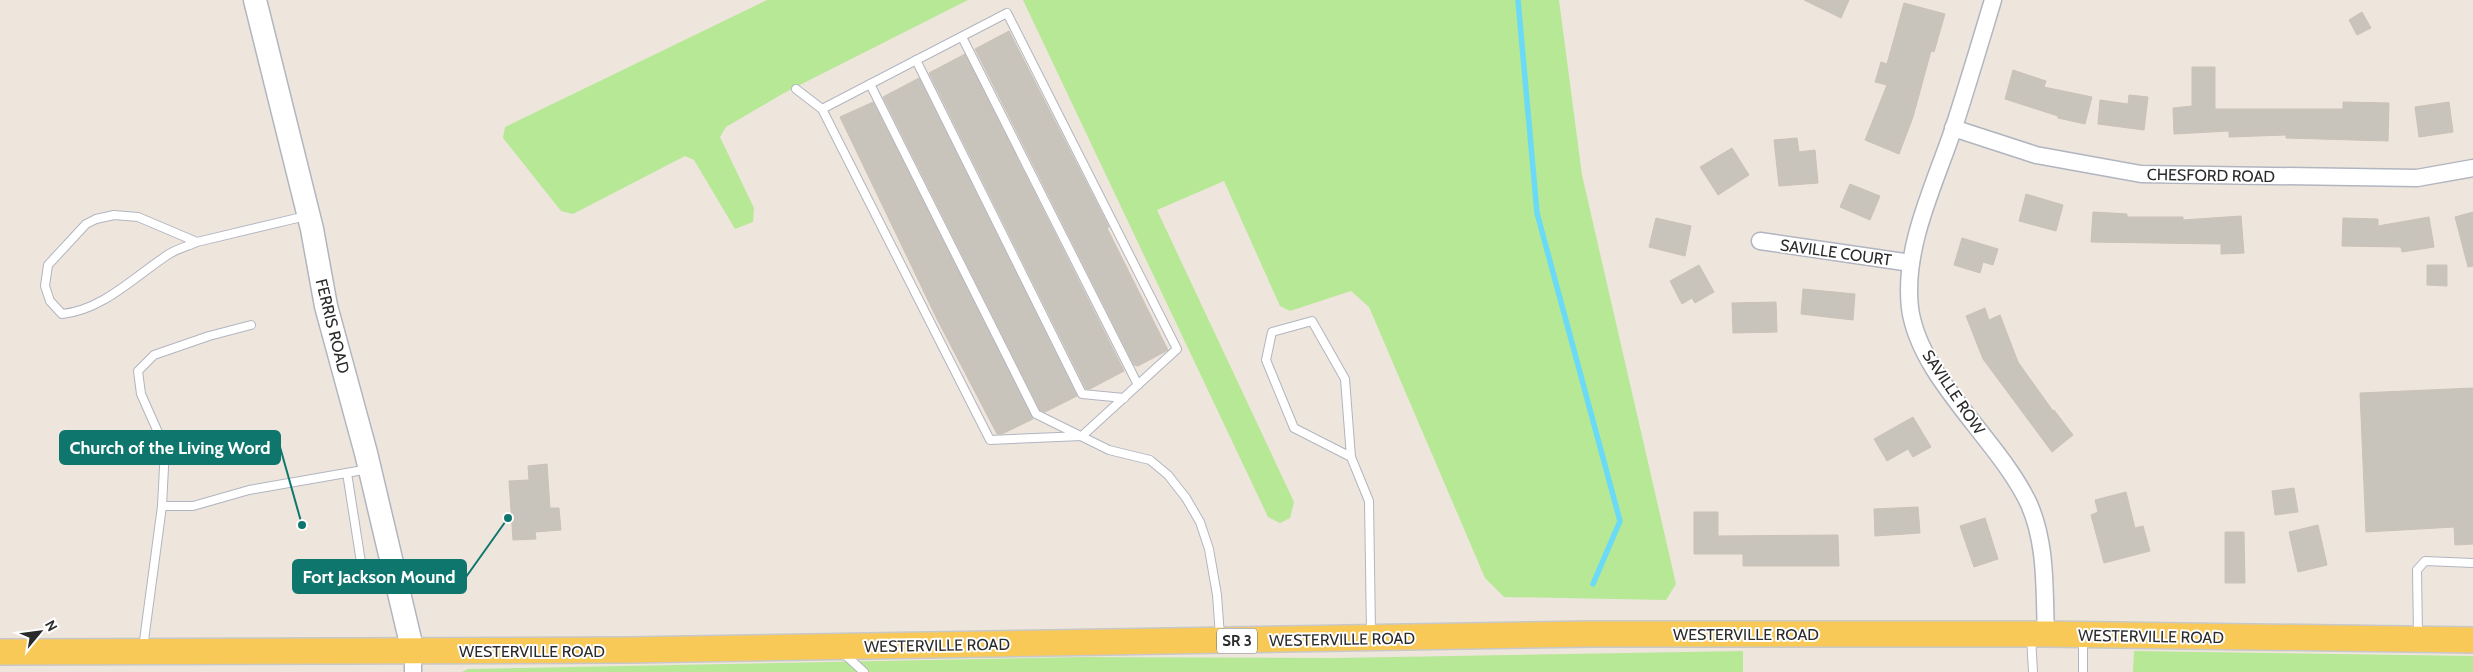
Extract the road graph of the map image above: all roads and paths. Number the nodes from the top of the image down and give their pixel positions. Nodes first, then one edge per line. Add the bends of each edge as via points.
1 (255, 0) edge
2 (1994, 0) edge
3 (962, 37) junction
4 (916, 60) junction
5 (870, 84) junction
6 (796, 89) dead end
7 (822, 109) junction
8 (1953, 128) junction
9 (2473, 168) edge
10 (308, 216) junction
11 (1760, 240) dead end
12 (197, 242) junction
13 (1911, 263) junction
14 (251, 325) dead end
15 (1138, 385) junction
16 (1124, 398) junction
17 (1082, 436) junction
18 (1351, 457) junction
19 (370, 469) junction
20 (347, 474) junction
21 (162, 506) junction
22 (2473, 563) edge
23 (394, 568) junction
24 (2038, 634) junction
25 (2083, 635) junction
26 (1371, 638) junction
27 (2418, 639) junction
28 (2473, 640) edge
29 (1220, 641) junction
30 (836, 647) junction
31 (0, 652) edge
32 (142, 652) junction
33 (413, 662) edge
34 (864, 672) edge
35 (2033, 672) edge
36 (2083, 672) edge

1 - 10 main road, FERRIS ROAD
2 - 8 street, SAVILLE ROW
3 - 4 lane
3 - 15 lane
3 - 15 lane via 1007,13 1178,349
4 - 5 lane
4 - 16 lane via 1082,394
5 - 7 lane
5 - 17 lane via 1036,414
6 - 7 lane
7 - 17 lane via 990,440
8 - 9 street, CHESFORD ROAD via 2036,155 2141,174 2417,178
8 - 13 street, SAVILLE ROW via 1917,234
10 - 12 lane
10 - 19 main road, FERRIS ROAD via 326,306
11 - 13 street, SAVILLE COURT
12 - 12 lane via 138,217 114,214 96,219 86,224 48,265 45,286 50,301 62,314 77,313 95,306 171,253
13 - 24 street, SAVILLE ROW via 1908,285 1910,310 1920,339 1938,374 2012,474 2039,530 2045,586
14 - 21 lane via 154,355 138,371 141,394 164,448
15 - 16 lane
16 - 17 lane
17 - 29 lane via 1109,450 1150,460 1168,475 1186,498 1200,522 1209,549 1218,596
18 - 18 lane via 1344,379 1312,321 1272,332 1266,360 1294,428
18 - 26 lane via 1369,502
19 - 20 lane
19 - 23 main road, FERRIS ROAD
20 - 21 lane via 249,490 193,506
20 - 23 lane via 363,575
21 - 32 lane
22 - 27 lane via 2425,561 2420,564 2417,570
23 - 33 main road, FERRIS ROAD
24 - 25 main road, WESTERVILLE ROAD / SR 3
24 - 26 main road, WESTERVILLE ROAD / SR 3 via 1590,634
24 - 35 lane
25 - 27 main road, WESTERVILLE ROAD / SR 3
25 - 36 lane
26 - 29 main road, WESTERVILLE ROAD / SR 3
27 - 28 main road, WESTERVILLE ROAD / SR 3
29 - 30 main road, WESTERVILLE ROAD / SR 3
30 - 33 main road, WESTERVILLE ROAD / SR 3
30 - 34 lane
31 - 32 main road, WESTERVILLE ROAD / SR 3
32 - 33 main road, WESTERVILLE ROAD / SR 3

